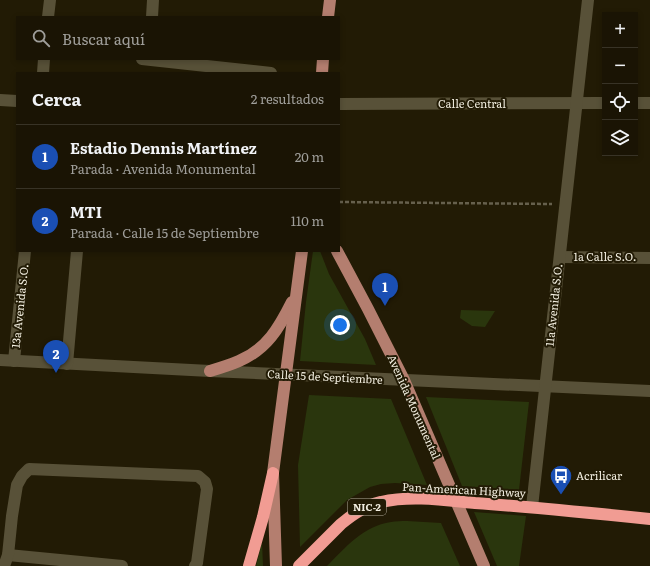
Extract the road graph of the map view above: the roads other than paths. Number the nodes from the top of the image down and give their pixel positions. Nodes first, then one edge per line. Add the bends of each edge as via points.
1 (50, 0) edge
2 (153, 0) edge
3 (330, 0) edge
4 (588, 0) edge
5 (48, 16) edge
6 (152, 16) edge
7 (328, 16) edge
8 (44, 60) edge
9 (155, 60) edge
10 (323, 60) edge
11 (43, 72) edge
12 (262, 72) edge
13 (322, 72) edge
14 (0, 100) edge
15 (16, 101) edge
16 (576, 103) junction
17 (602, 103) edge
18 (638, 103) edge
19 (650, 103) edge
20 (340, 104) edge
21 (25, 252) edge
22 (77, 252) edge
23 (302, 252) edge
24 (337, 252) edge
25 (560, 257) junction
26 (650, 258) edge
27 (298, 286) junction
28 (0, 360) edge
29 (14, 361) junction
30 (66, 364) junction
31 (210, 371) junction
32 (286, 375) junction
33 (404, 380) junction
34 (545, 386) junction
35 (650, 391) edge
36 (273, 473) junction
37 (456, 501) junction
38 (532, 507) junction
39 (6, 515) edge
40 (650, 520) edge
41 (7, 562) edge
42 (122, 566) edge
43 (195, 566) edge
44 (250, 566) edge
45 (276, 566) edge
46 (299, 566) edge
47 (484, 566) edge

1 - 5 street
2 - 6 street
3 - 7 main road
4 - 16 street, 11a Avenida S.O.
8 - 11 street
9 - 12 street
10 - 13 main road
14 - 15 street
16 - 17 street, Calle Central
16 - 20 street, Calle Central
16 - 25 street, 11a Avenida S.O.
18 - 19 street
21 - 29 street, 13a Avenida S.O.
22 - 30 street
23 - 27 main road
24 - 33 main road, Avenida Monumental
25 - 26 street, 1a Calle S.O.
25 - 34 street, 11a Avenida S.O.
27 - 31 main road via 281,323 270,339 240,361
27 - 32 main road
28 - 29 street, Calle 15 de Septiembre
29 - 30 street, Calle 15 de Septiembre
30 - 31 street, Calle 15 de Septiembre
31 - 32 street, Calle 15 de Septiembre
32 - 33 street, Calle 15 de Septiembre
32 - 36 main road
33 - 34 street, Calle 15 de Septiembre
33 - 37 main road, Avenida Monumental
34 - 35 street, Calle 15 de Septiembre
34 - 38 street, 11a Avenida S.O.
36 - 44 highway
36 - 45 main road
37 - 38 highway, Pan-American Highway / NIC-2
37 - 46 highway, Pan-American Highway / NIC-2 via 405,499 363,508 341,524
37 - 47 main road, Avenida Monumental
38 - 40 highway, Pan-American Highway / NIC-2
39 - 41 street
39 - 43 street via 17,485 28,469 198,476 205,482 207,489
41 - 42 street

